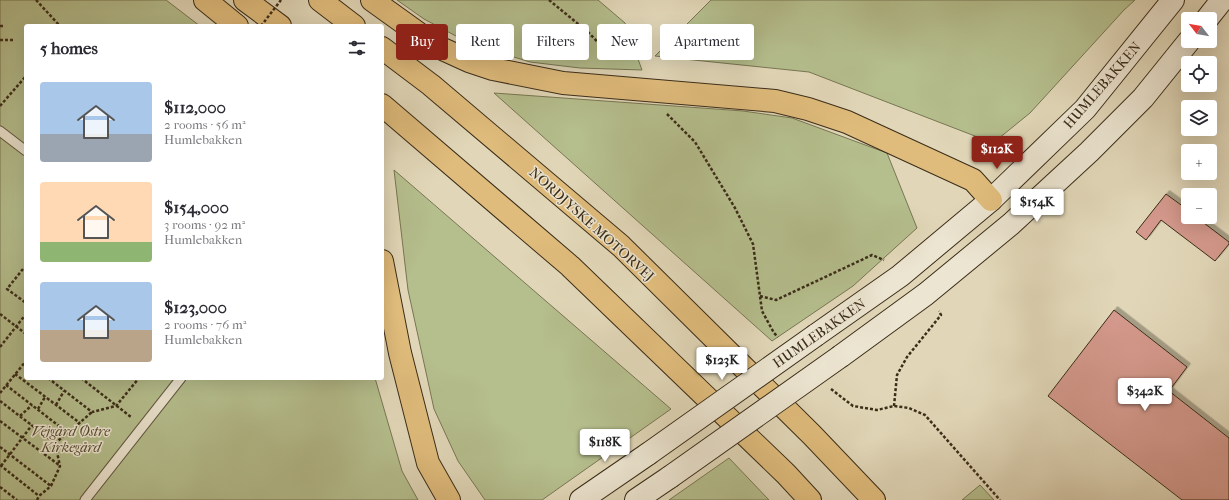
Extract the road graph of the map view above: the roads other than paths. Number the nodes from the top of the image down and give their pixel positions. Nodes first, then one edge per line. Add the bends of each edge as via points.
1 (205, 0) edge
2 (245, 0) edge
3 (320, 0) edge
4 (372, 0) edge
5 (1174, 0) edge
6 (1222, 0) edge
7 (1213, 12) edge
8 (235, 24) edge
9 (277, 24) edge
10 (351, 24) edge
11 (1183, 48) edge
12 (384, 50) edge
13 (384, 107) edge
14 (0, 131) edge
15 (24, 149) edge
16 (991, 200) junction
17 (1011, 224) junction
18 (384, 271) edge
19 (179, 380) edge
20 (86, 500) edge
21 (449, 500) edge
22 (581, 500) edge
23 (636, 500) edge
24 (810, 500) edge
25 (874, 500) edge

1 - 8 highway
2 - 9 highway
3 - 10 highway
4 - 16 highway via 436,46 493,69 564,83 775,101 847,122 973,180
5 - 16 street, HUMLEBAKKEN via 1084,110
6 - 7 street
11 - 17 street via 1143,98
12 - 25 highway, NORDJYSKE MOTORVEJ via 621,246
13 - 24 highway via 570,266
14 - 15 lane
16 - 17 street
16 - 22 street, HUMLEBAKKEN, bridge via 900,276
17 - 23 street, bridge via 926,294
18 - 21 highway via 400,354 428,463
19 - 20 lane

